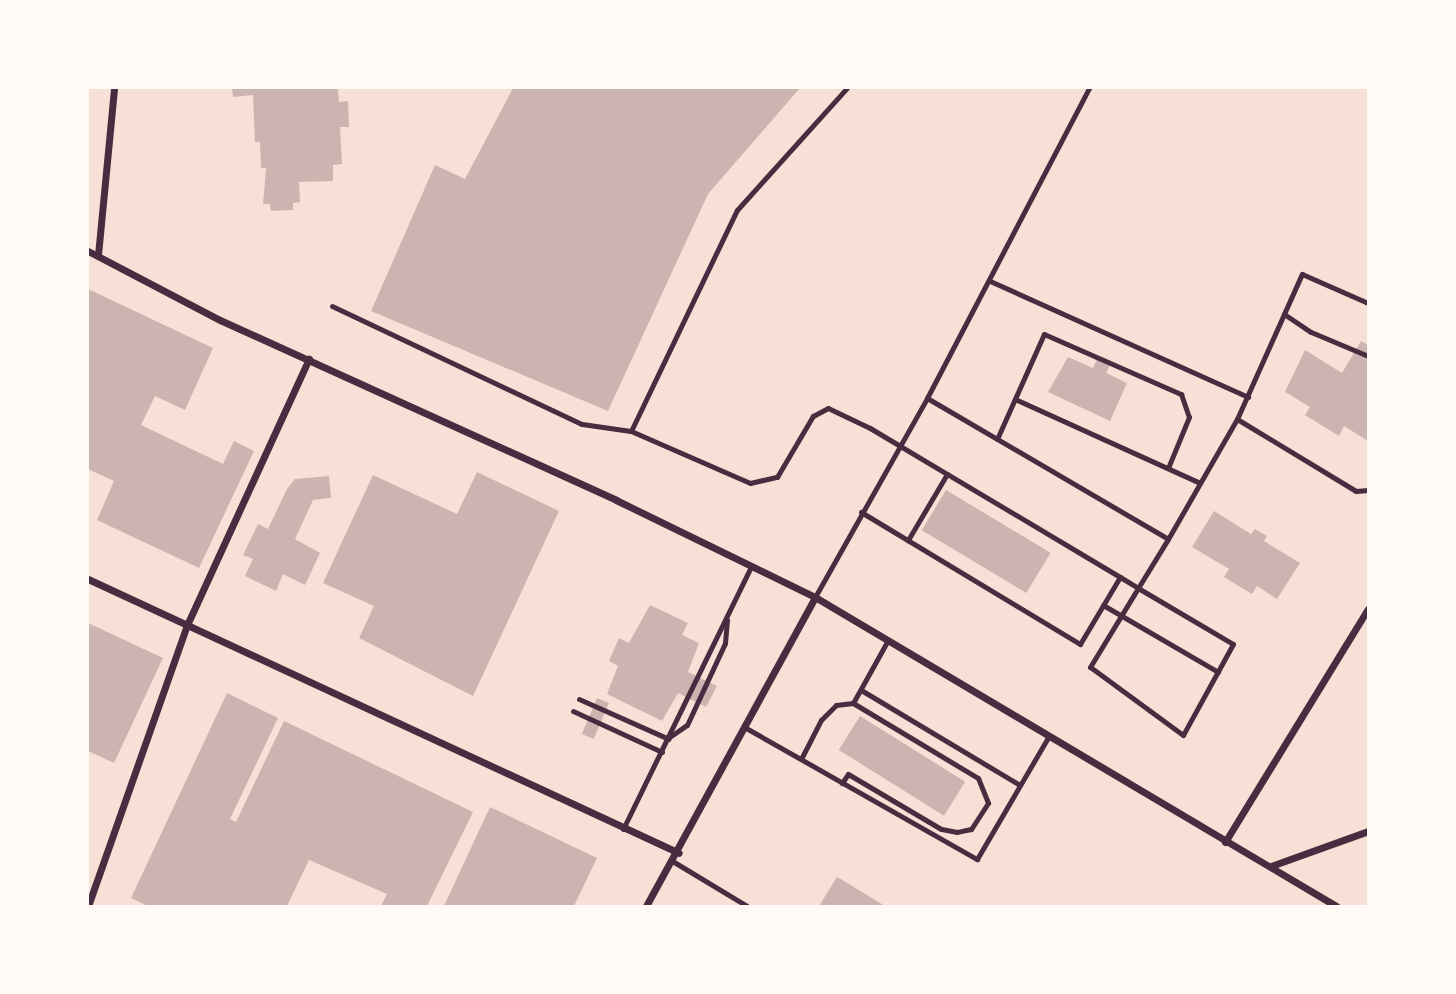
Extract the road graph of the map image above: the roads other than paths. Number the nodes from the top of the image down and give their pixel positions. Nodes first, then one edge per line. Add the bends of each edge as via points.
1 (114, 88) edge
2 (847, 88) edge
3 (1089, 88) edge
4 (88, 251) edge
5 (98, 255) junction
6 (990, 281) junction
7 (1368, 303) edge
8 (332, 306) dead end
9 (1284, 314) junction
10 (1368, 356) edge
11 (309, 359) junction
12 (1248, 397) junction
13 (928, 398) junction
14 (1015, 399) junction
15 (1237, 419) junction
16 (631, 431) junction
17 (997, 439) junction
18 (899, 445) junction
19 (1168, 468) junction
20 (947, 474) junction
21 (1200, 483) junction
22 (1368, 490) edge
23 (861, 512) junction
24 (1168, 539) junction
25 (908, 540) junction
26 (751, 566) junction
27 (1120, 577) junction
28 (88, 579) edge
29 (1138, 588) junction
30 (816, 597) junction
31 (1103, 605) junction
32 (1368, 609) edge
33 (1121, 616) junction
34 (727, 618) junction
35 (187, 625) junction
36 (888, 640) junction
37 (1218, 672) junction
38 (861, 690) junction
39 (579, 698) dead end
40 (853, 703) junction
41 (573, 711) dead end
42 (746, 728) junction
43 (1049, 736) junction
44 (670, 738) junction
45 (662, 752) junction
46 (801, 759) junction
47 (842, 782) junction
48 (1020, 785) junction
49 (623, 830) junction
50 (1368, 831) edge
51 (1225, 842) junction
52 (679, 853) junction
53 (674, 862) junction
54 (1270, 866) junction
55 (88, 906) edge
56 (646, 906) edge
57 (747, 906) edge
58 (1336, 906) edge

1 - 5 street
2 - 16 lane via 737,210
3 - 6 lane
4 - 5 street
5 - 11 street via 220,320
6 - 12 lane
6 - 13 lane
7 - 9 lane via 1302,274
8 - 16 lane via 582,424
9 - 10 lane via 1311,332
9 - 12 lane
11 - 26 street
11 - 35 street
12 - 15 lane
13 - 17 lane
13 - 18 lane
14 - 17 lane
14 - 19 lane
14 - 19 lane via 1044,334 1181,394 1189,417
15 - 21 lane
15 - 22 lane via 1356,491
16 - 18 lane via 750,483 777,477 813,416 828,408
17 - 24 lane
18 - 20 lane
18 - 23 lane
19 - 21 lane
20 - 25 lane
20 - 27 lane
21 - 24 lane
23 - 25 lane
23 - 30 lane
24 - 29 lane
25 - 31 lane via 1080,644
26 - 30 street
26 - 34 lane
27 - 29 lane
27 - 31 lane
28 - 35 street
29 - 33 lane
29 - 37 lane via 1233,644
30 - 36 street
30 - 42 street
31 - 33 lane
32 - 51 street
33 - 37 lane
33 - 37 lane via 1090,667 1183,735
34 - 44 lane via 694,675
34 - 44 lane via 725,643 687,725
35 - 49 street
35 - 55 street
36 - 38 lane
36 - 43 street
38 - 40 lane
38 - 48 lane
39 - 44 lane
40 - 46 lane via 836,705 821,720
40 - 47 lane via 978,778 988,803 971,829 941,830 848,774
41 - 45 lane
42 - 46 lane
42 - 52 street
43 - 48 lane
43 - 51 street
44 - 45 lane
45 - 49 lane
46 - 47 lane
47 - 48 lane via 977,859
49 - 52 street
50 - 54 street
51 - 54 street
52 - 53 street
53 - 56 street
53 - 57 lane
54 - 58 street

